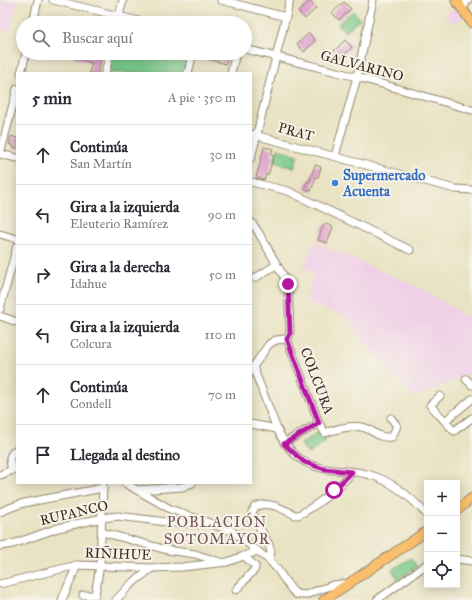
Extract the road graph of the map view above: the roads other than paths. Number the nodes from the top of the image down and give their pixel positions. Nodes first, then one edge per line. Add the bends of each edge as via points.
1 (38, 0) edge
2 (53, 0) edge
3 (123, 0) edge
4 (221, 0) edge
5 (290, 0) edge
6 (373, 0) edge
7 (456, 0) edge
8 (468, 0) edge
9 (463, 8) junction
10 (35, 16) edge
11 (108, 16) edge
12 (119, 16) edge
13 (286, 17) junction
14 (472, 23) edge
15 (252, 51) edge
16 (276, 57) junction
17 (24, 60) edge
18 (108, 60) edge
19 (191, 60) edge
20 (234, 60) edge
21 (21, 72) edge
22 (104, 72) edge
23 (188, 72) edge
24 (231, 72) edge
25 (357, 77) junction
26 (16, 96) edge
27 (472, 110) edge
28 (14, 111) edge
29 (254, 134) edge
30 (252, 150) edge
31 (0, 154) edge
32 (335, 156) junction
33 (16, 158) edge
34 (252, 182) edge
35 (472, 190) edge
36 (252, 223) edge
37 (0, 234) edge
38 (16, 238) edge
39 (16, 250) edge
40 (410, 250) dead end
41 (276, 265) junction
42 (254, 278) dead end
43 (0, 309) edge
44 (0, 316) edge
45 (16, 322) edge
46 (287, 339) junction
47 (466, 379) dead end
48 (472, 385) edge
49 (440, 396) dead end
50 (472, 399) edge
51 (391, 418) dead end
52 (472, 418) edge
53 (445, 420) junction
54 (319, 423) junction
55 (252, 424) edge
56 (277, 429) junction
57 (284, 444) junction
58 (16, 450) edge
59 (15, 469) edge
60 (352, 472) junction
61 (0, 475) edge
62 (127, 484) edge
63 (190, 484) edge
64 (103, 486) edge
65 (136, 490) junction
66 (472, 498) edge
67 (460, 508) edge
68 (0, 512) edge
69 (424, 512) edge
70 (102, 518) junction
71 (203, 521) junction
72 (102, 532) junction
73 (424, 533) edge
74 (0, 546) edge
75 (258, 551) junction
76 (244, 556) junction
77 (460, 559) edge
78 (269, 560) junction
79 (472, 561) edge
80 (222, 563) junction
81 (77, 565) junction
82 (100, 565) junction
83 (424, 566) edge
84 (152, 568) junction
85 (350, 583) junction
86 (0, 584) edge
87 (236, 590) dead end
88 (83, 595) dead end
89 (62, 600) edge
90 (116, 600) edge
91 (324, 600) edge
92 (377, 600) edge

1 - 10 street
2 - 11 street
3 - 12 street
4 - 13 street
5 - 13 street
6 - 25 street
7 - 9 main road
8 - 9 street
9 - 14 main road
13 - 16 street
15 - 16 street, GALVARINO
16 - 25 street, GALVARINO
16 - 29 street
17 - 21 street
18 - 22 street
19 - 23 street
20 - 24 street
25 - 27 street, GALVARINO
25 - 32 street
26 - 28 street
28 - 31 street
29 - 30 street
29 - 32 street, PRAT
31 - 33 street
32 - 35 street, PRAT via 455,189
34 - 40 street via 288,191
36 - 41 street
37 - 38 street
39 - 43 street
41 - 42 street
41 - 46 street via 288,284 290,333
44 - 45 street
46 - 54 street, COLCURA
46 - 56 street via 269,344 252,367
47 - 48 street
49 - 53 street via 430,405
50 - 53 street
51 - 54 street, COLCURA via 398,426 392,437 386,438 363,427 342,427 325,433
52 - 53 street via 454,431
54 - 57 street
55 - 56 street
56 - 57 street
57 - 60 street via 304,462 324,469
58 - 59 street via 10,457
59 - 61 street
60 - 69 street via 386,482 408,496
60 - 78 street via 327,496 298,515 271,505 261,504 255,507 252,512 270,549
62 - 65 street
63 - 65 street via 182,487
64 - 68 street via 30,501
64 - 70 street
65 - 71 street via 170,509
66 - 67 main road
70 - 71 street, RUPANCO via 118,516 199,524
70 - 72 street
70 - 74 street, RUPANCO via 58,528
71 - 75 street via 232,532
72 - 80 street
72 - 82 street
73 - 85 main road
75 - 76 street, RIÑIHUE
75 - 78 street
76 - 80 street, RIÑIHUE
76 - 87 street via 255,568
77 - 79 street
78 - 85 street via 292,591 299,595 336,584
80 - 84 street, RIÑIHUE
81 - 82 street, RIÑIHUE
81 - 86 street, RIÑIHUE
81 - 89 street
82 - 84 street, RIÑIHUE
82 - 88 street via 96,596
83 - 92 street
84 - 90 street
85 - 91 main road

